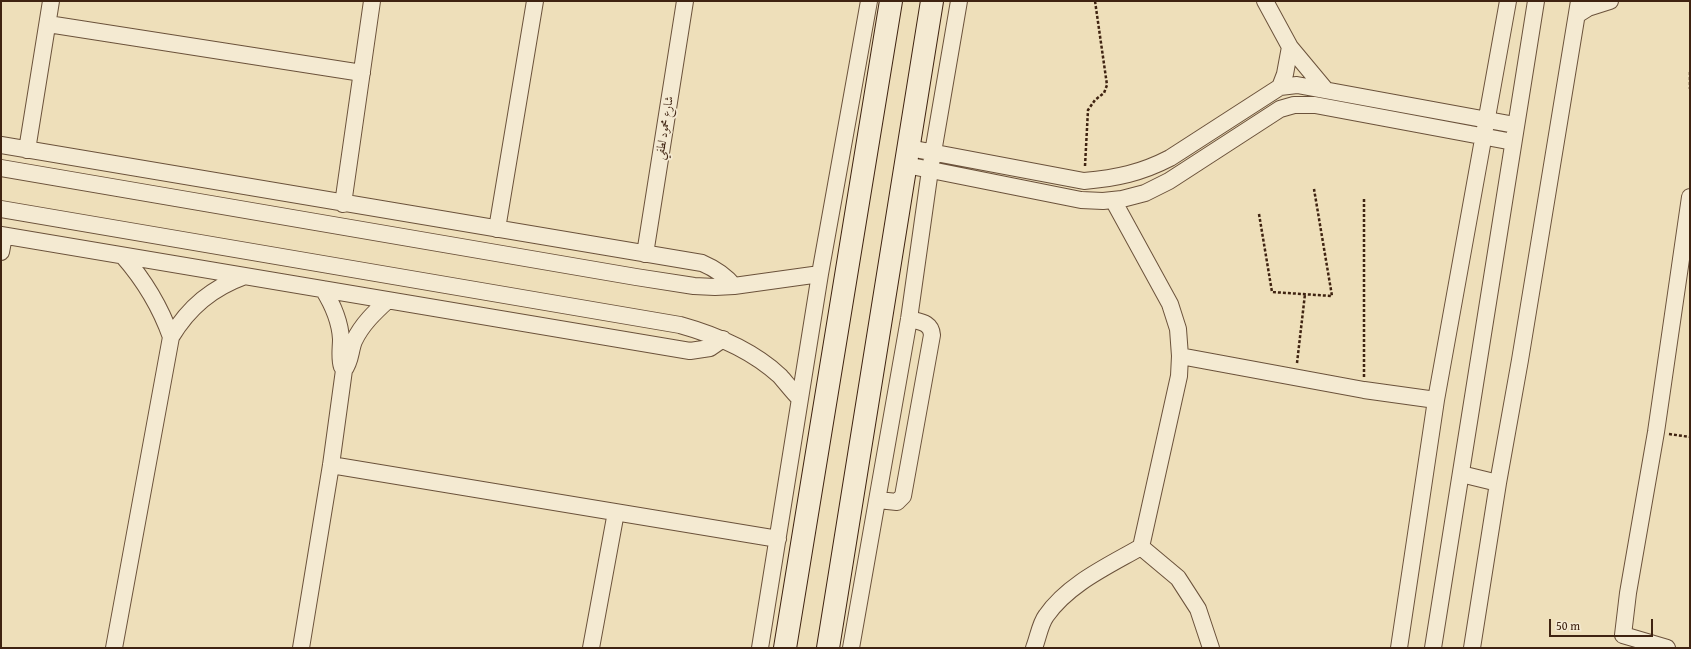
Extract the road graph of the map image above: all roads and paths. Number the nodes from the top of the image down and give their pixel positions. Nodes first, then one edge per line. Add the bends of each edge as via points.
1 (51, 1) edge
2 (372, 1) edge
3 (535, 1) edge
4 (685, 1) edge
5 (869, 1) edge
6 (891, 1) edge
7 (932, 1) edge
8 (959, 1) edge
9 (1095, 1) edge
10 (1265, 1) edge
11 (1508, 1) edge
12 (1536, 1) edge
13 (1610, 1) edge
14 (1578, 8) edge
15 (48, 24) junction
16 (1290, 47) junction
17 (362, 72) junction
18 (1690, 72) edge
19 (1280, 87) junction
20 (1325, 89) junction
21 (1690, 89) edge
22 (1487, 121) junction
23 (1221, 124) junction
24 (1515, 125) junction
25 (1484, 138) junction
26 (1232, 141) junction
27 (1513, 142) junction
28 (1, 145) edge
29 (1183, 149) junction
30 (26, 150) junction
31 (933, 152) junction
32 (907, 156) junction
33 (1194, 166) junction
34 (1, 168) edge
35 (930, 170) junction
36 (1084, 181) junction
37 (1314, 190) dead end
38 (1690, 197) edge
39 (1364, 199) dead end
40 (1112, 200) junction
41 (344, 204) junction
42 (1, 209) edge
43 (1259, 214) dead end
44 (497, 229) junction
45 (1687, 233) edge
46 (2, 235) edge
47 (1, 252) edge
48 (645, 254) junction
49 (123, 256) junction
50 (820, 274) junction
51 (245, 276) junction
52 (734, 286) junction
53 (323, 289) junction
54 (1305, 294) junction
55 (388, 300) junction
56 (909, 319) junction
57 (171, 337) junction
58 (723, 339) junction
59 (1180, 356) junction
60 (344, 370) junction
61 (1296, 377) junction
62 (1364, 390) junction
63 (800, 399) junction
64 (1436, 400) junction
65 (1656, 432) junction
66 (1690, 437) edge
67 (330, 465) junction
68 (1461, 474) junction
69 (1498, 483) junction
70 (878, 500) junction
71 (616, 512) junction
72 (778, 539) junction
73 (1141, 547) junction
74 (1622, 642) edge
75 (114, 648) edge
76 (301, 648) edge
77 (592, 648) edge
78 (760, 648) edge
79 (785, 648) edge
80 (828, 648) edge
81 (851, 648) edge
82 (1034, 648) edge
83 (1211, 648) edge
84 (1399, 648) edge
85 (1433, 648) edge
86 (1472, 648) edge
87 (1667, 648) edge

1 - 15 street
2 - 17 street
3 - 44 street
4 - 48 street, شارع محمود لطفي
5 - 50 street
6 - 79 street
7 - 32 street
8 - 31 street
9 - 36 path via 1107,85 1104,93 1088,110
10 - 16 street
11 - 22 street
12 - 24 street
13 - 14 street via 1588,8
14 - 69 street
15 - 17 street
15 - 30 street
16 - 19 street
16 - 20 street
17 - 41 street
18 - 21 path
19 - 20 street via 1297,85
19 - 23 street
20 - 22 street
22 - 24 street
22 - 25 street
23 - 26 street
23 - 29 street
24 - 27 street
25 - 26 street via 1315,105 1294,105 1280,109
25 - 27 street
25 - 64 street
26 - 33 street
27 - 68 street
28 - 30 street
29 - 33 street
29 - 36 street via 1136,173
30 - 41 street
31 - 32 street
31 - 35 street
31 - 36 street
32 - 35 street
32 - 80 street
33 - 40 street via 1145,193
34 - 52 street via 636,277 694,286
35 - 40 street via 1081,200
35 - 56 street
37 - 54 path via 1332,296
38 - 45 street
39 - 62 path
40 - 59 street via 1170,304 1178,329
41 - 44 street
42 - 58 street via 680,325
43 - 54 path via 1272,292
44 - 48 street
45 - 65 street
46 - 47 street
46 - 49 street
48 - 52 street via 702,263 715,268
49 - 51 street
49 - 57 street via 154,298
50 - 52 street
50 - 63 street
51 - 53 street
51 - 57 street via 222,285 202,299 184,316
53 - 55 street
53 - 60 street via 336,313
54 - 61 path
55 - 58 street via 690,351 710,348
55 - 60 street via 363,325
56 - 70 street
56 - 70 street via 927,324 932,335 903,496 897,502
57 - 75 street
58 - 63 street via 757,358 779,376
59 - 61 street
59 - 73 street via 1175,397
60 - 67 street
61 - 62 street
62 - 64 street
63 - 72 street
64 - 84 street
65 - 66 path
65 - 74 street
67 - 71 street
67 - 76 street
68 - 69 street
68 - 85 street
69 - 86 street
70 - 81 street
71 - 72 street
71 - 77 street
72 - 78 street
73 - 82 street via 1086,579 1063,597 1045,617
73 - 83 street via 1178,578 1198,608
74 - 87 street

